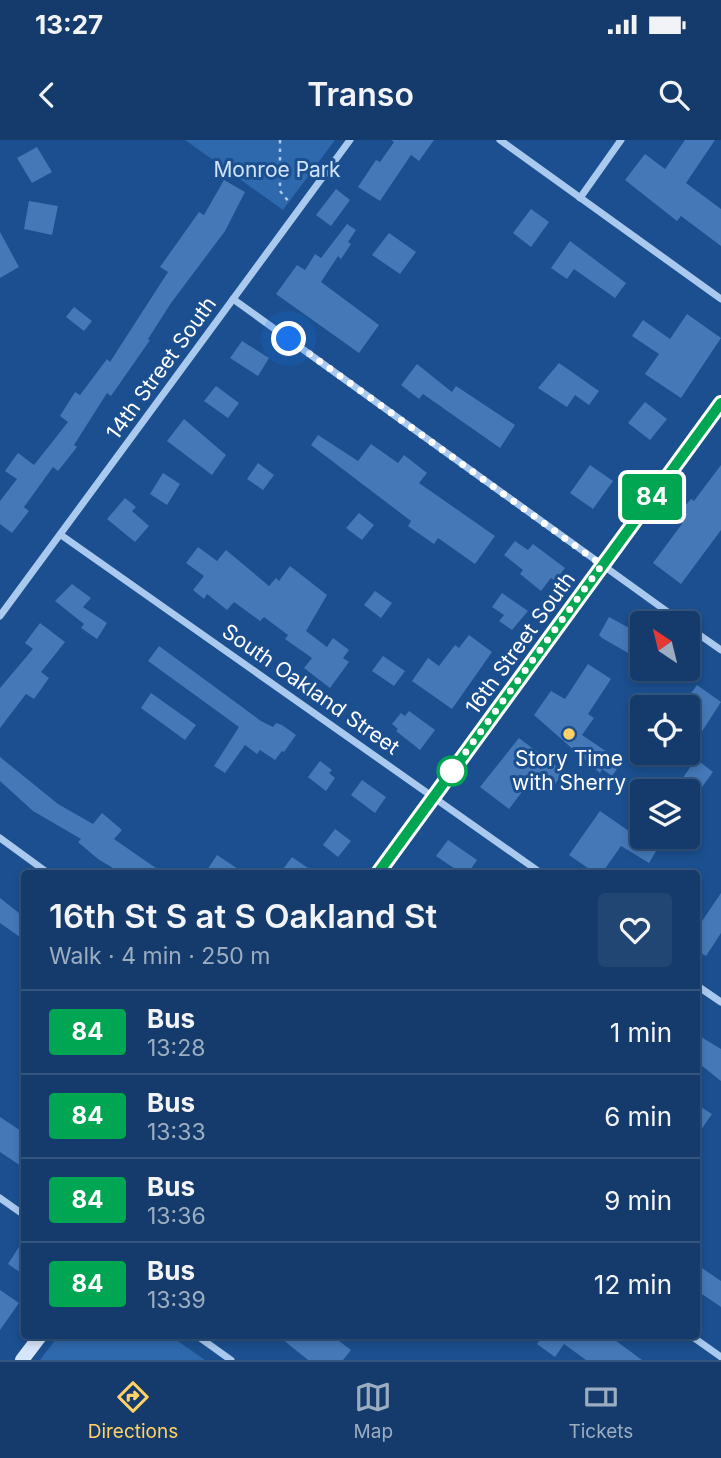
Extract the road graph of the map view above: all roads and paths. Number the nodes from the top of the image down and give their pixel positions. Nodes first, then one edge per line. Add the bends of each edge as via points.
1 (280, 140) edge
2 (350, 140) edge
3 (500, 140) edge
4 (621, 140) edge
5 (580, 198) junction
6 (289, 202) dead end
7 (233, 299) junction
8 (721, 299) edge
9 (721, 403) edge
10 (61, 535) junction
11 (602, 565) junction
12 (665, 611) edge
13 (0, 616) edge
14 (700, 635) edge
15 (721, 650) edge
16 (434, 797) junction
17 (0, 838) edge
18 (44, 870) edge
19 (380, 870) edge
20 (537, 870) edge
21 (700, 988) edge
22 (721, 1002) edge
23 (0, 1198) edge
24 (21, 1213) edge
25 (38, 1339) edge
26 (202, 1339) edge
27 (696, 1339) edge
28 (721, 1357) edge
29 (22, 1360) edge
30 (231, 1360) edge

1 - 6 path via 280,191
2 - 7 street, 14th Street South
3 - 5 street
4 - 5 street
5 - 8 street
7 - 10 street, 14th Street South
7 - 11 street
9 - 11 street, 16th Street South
10 - 13 street, 14th Street South
10 - 16 street, South Oakland Street
11 - 12 street
11 - 16 street, 16th Street South
14 - 15 street
16 - 19 street, 16th Street South
16 - 20 street, South Oakland Street
17 - 18 street
21 - 22 street
23 - 24 street
25 - 29 street
26 - 30 street
27 - 28 street

